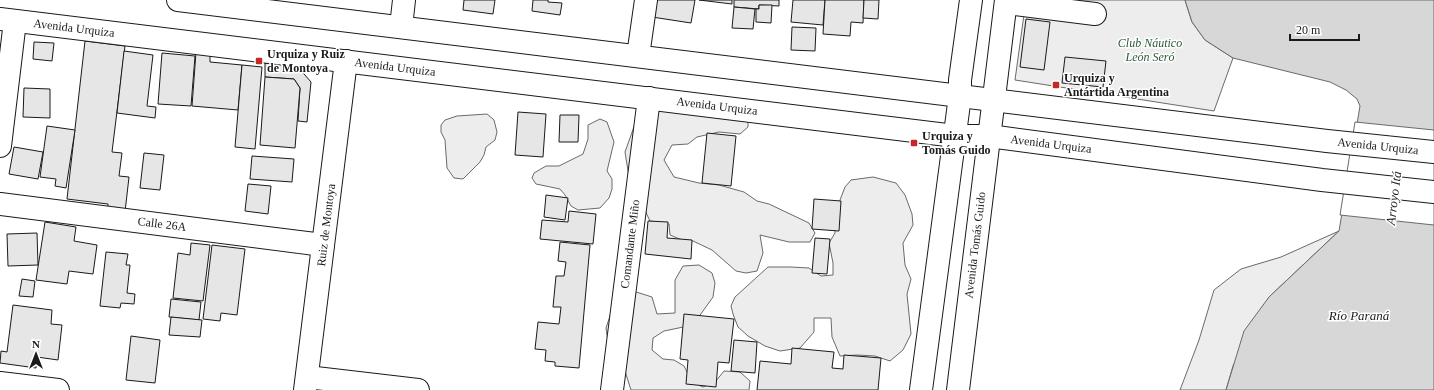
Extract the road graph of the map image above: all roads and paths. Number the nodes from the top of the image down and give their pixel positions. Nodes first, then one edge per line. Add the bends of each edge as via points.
1 (178, 0) edge
2 (404, 0) edge
3 (646, 0) edge
4 (971, 0) edge
5 (1006, 1) edge
6 (1095, 14) dead end
7 (8, 20) edge
8 (401, 27) junction
9 (638, 56) junction
10 (346, 61) junction
11 (960, 96) junction
12 (648, 98) junction
13 (995, 100) junction
14 (954, 136) junction
15 (988, 136) junction
16 (0, 146) edge
17 (1434, 152) edge
18 (1434, 192) edge
19 (0, 204) edge
20 (324, 244) junction
21 (0, 383) edge
22 (306, 384) edge
23 (58, 390) edge
24 (418, 390) edge
25 (612, 390) edge
26 (921, 390) edge
27 (958, 390) edge

1 - 8 main road, Avenida Urquiza
2 - 8 main road
3 - 9 main road
4 - 11 main road
5 - 6 main road
5 - 13 main road, Avenida Tomás Guido
7 - 10 main road, Avenida Urquiza
7 - 16 main road
8 - 9 main road, Avenida Urquiza
9 - 11 main road, Avenida Urquiza
10 - 12 main road, Avenida Urquiza
10 - 20 main road, Ruiz de Montoya
11 - 13 main road, Avenida Urquiza
11 - 14 main road
12 - 14 main road, Avenida Urquiza
12 - 25 main road, Comandante Miño
13 - 15 main road, Avenida Tomás Guido
13 - 17 main road, Avenida Urquiza
14 - 15 main road, Avenida Urquiza
14 - 26 main road
15 - 18 main road, Avenida Urquiza via 1322,180
15 - 27 main road, Avenida Tomás Guido
19 - 20 main road, Calle 26A
20 - 22 main road, Ruiz de Montoya
21 - 23 main road
22 - 24 main road

